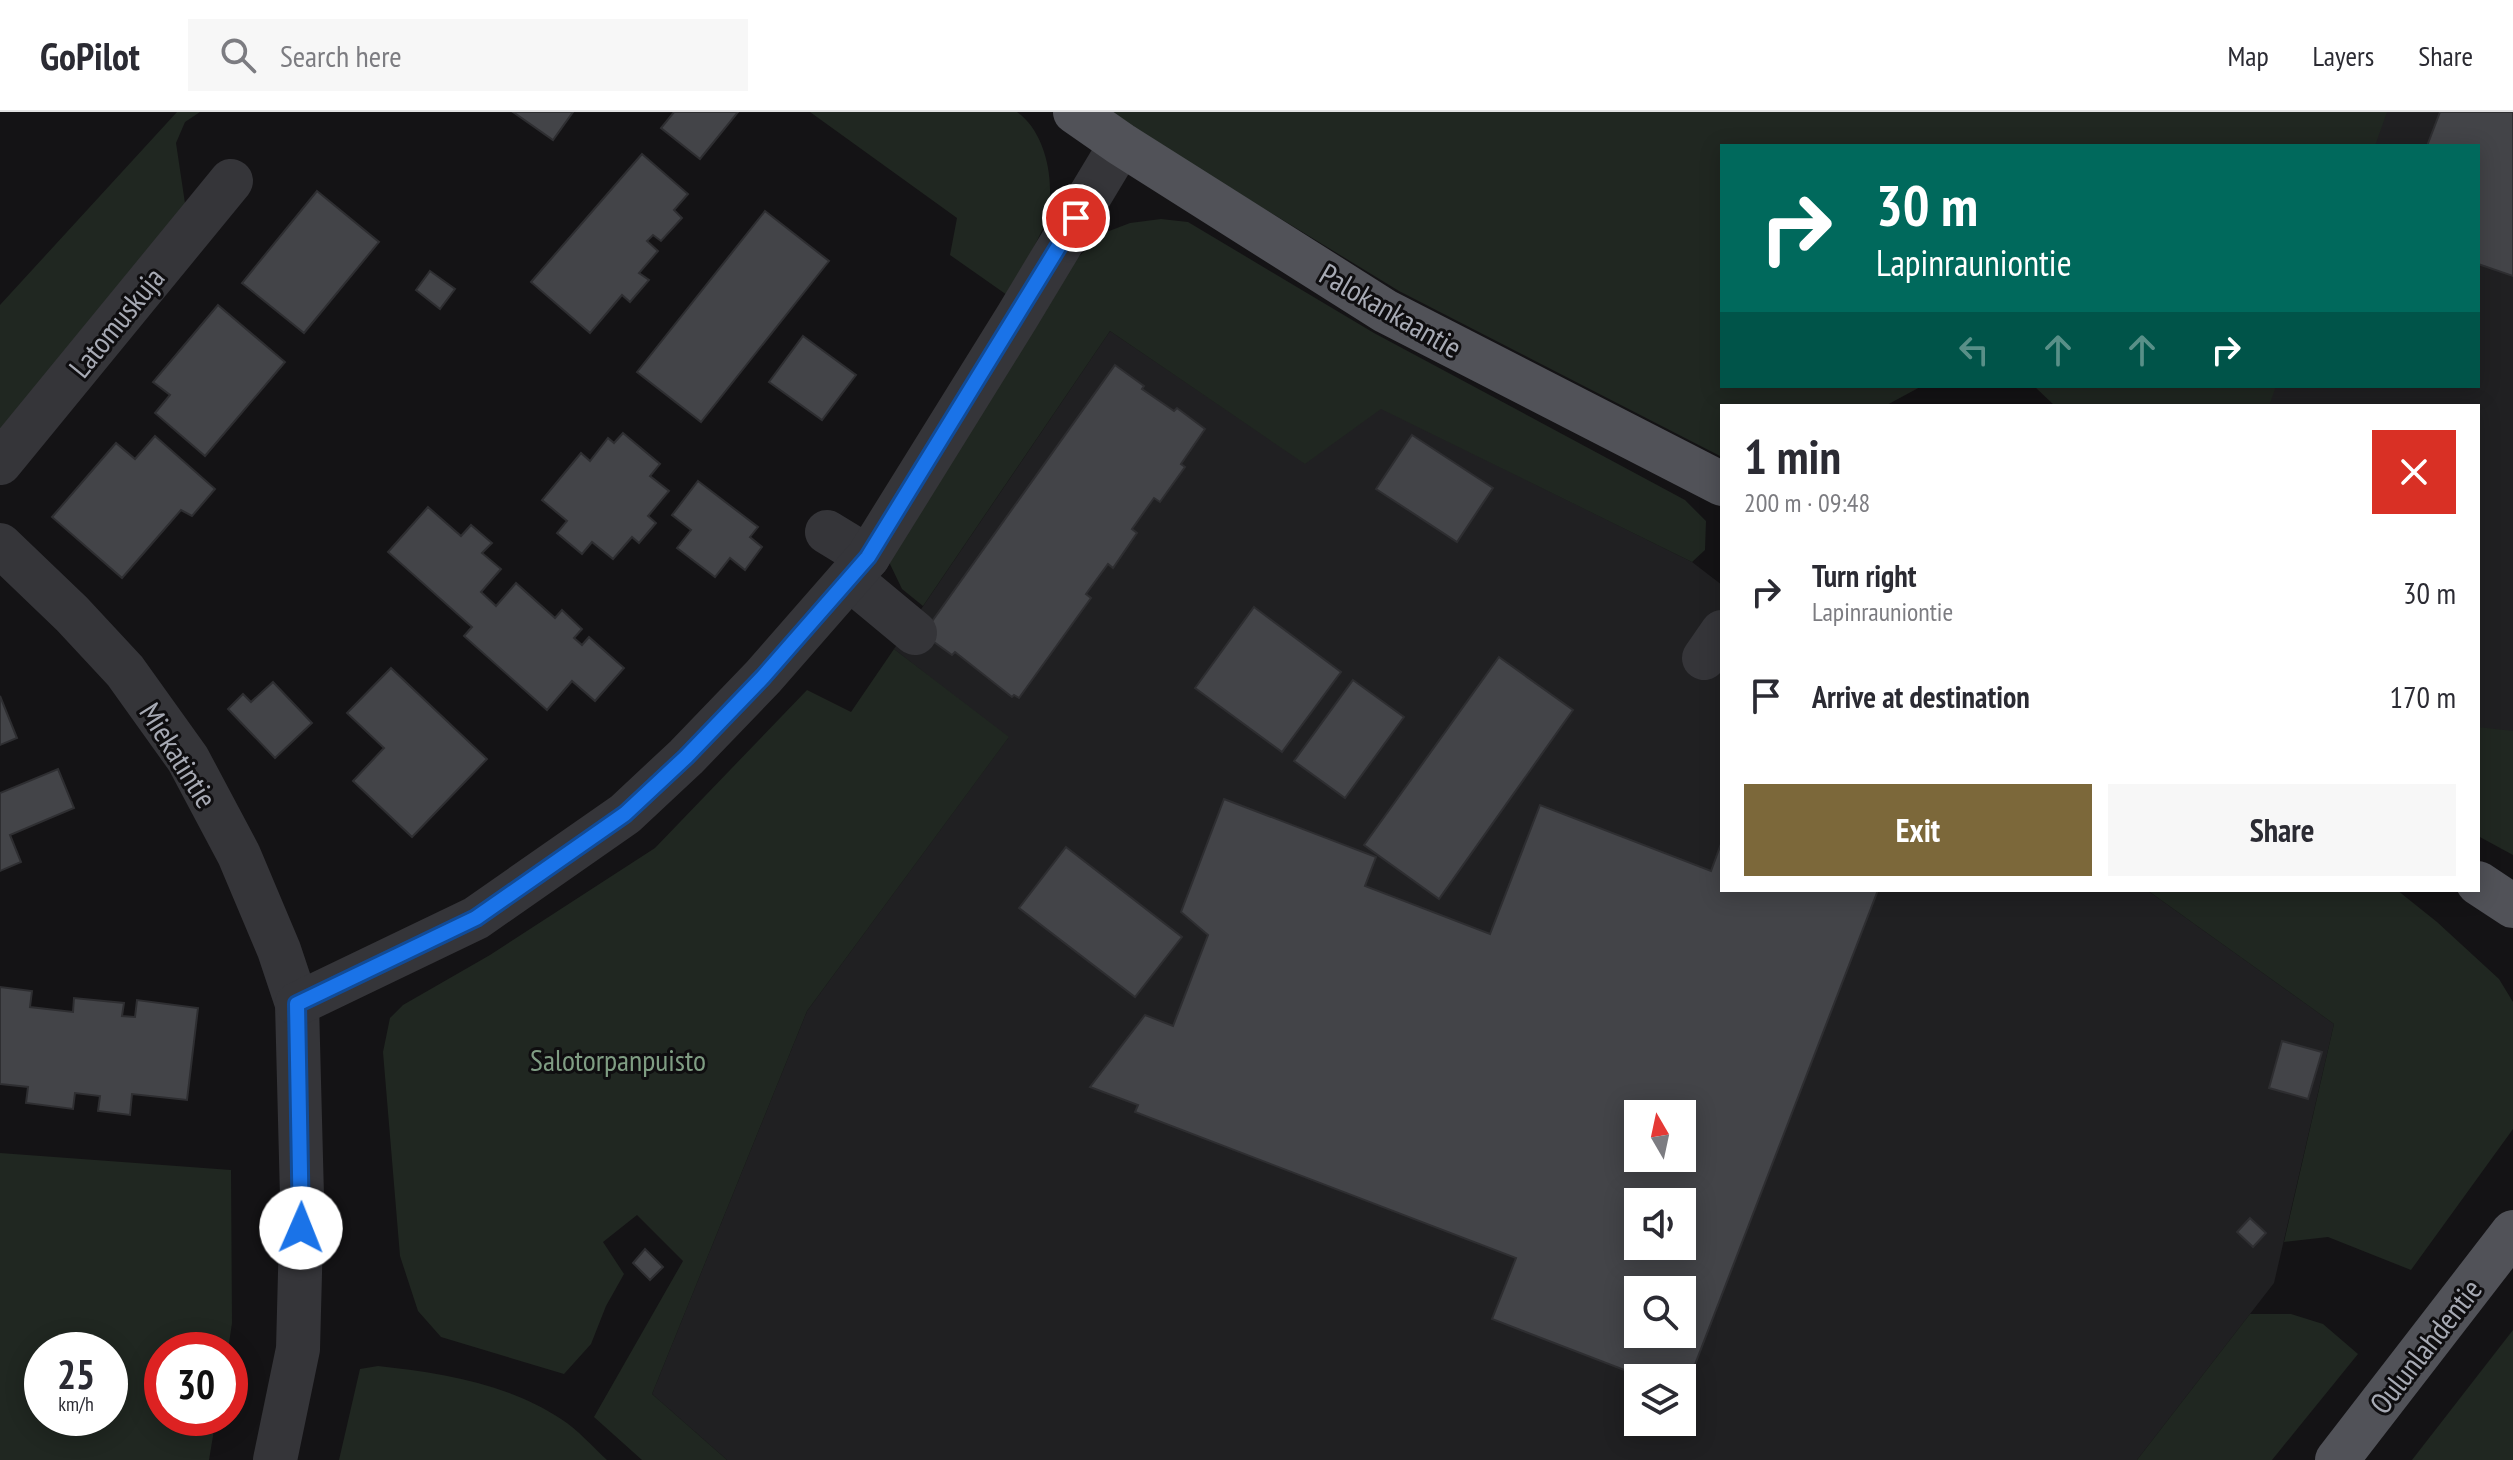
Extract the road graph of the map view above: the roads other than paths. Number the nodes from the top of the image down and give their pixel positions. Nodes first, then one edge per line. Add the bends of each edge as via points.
1 (1075, 112) edge
2 (1121, 144) junction
3 (231, 181) dead end
4 (0, 463) edge
5 (1720, 483) edge
6 (827, 532) dead end
7 (0, 545) edge
8 (859, 568) junction
9 (915, 633) dead end
10 (2480, 884) edge
11 (2513, 906) edge
12 (297, 1004) junction
13 (2513, 1232) edge
14 (275, 1460) edge
15 (2337, 1460) edge

1 - 2 main road, Palokankaantie
2 - 5 main road, Palokankaantie via 1385,311
2 - 8 street
3 - 4 street, Latomuskuja
6 - 8 street
7 - 12 street, Miekatintie via 125,671 188,759 239,855
8 - 9 street
8 - 12 street via 686,757 625,814 476,918
10 - 11 main road
12 - 14 street, Miekatintie via 302,1197 298,1349
13 - 15 main road, Oulunlahdentie

